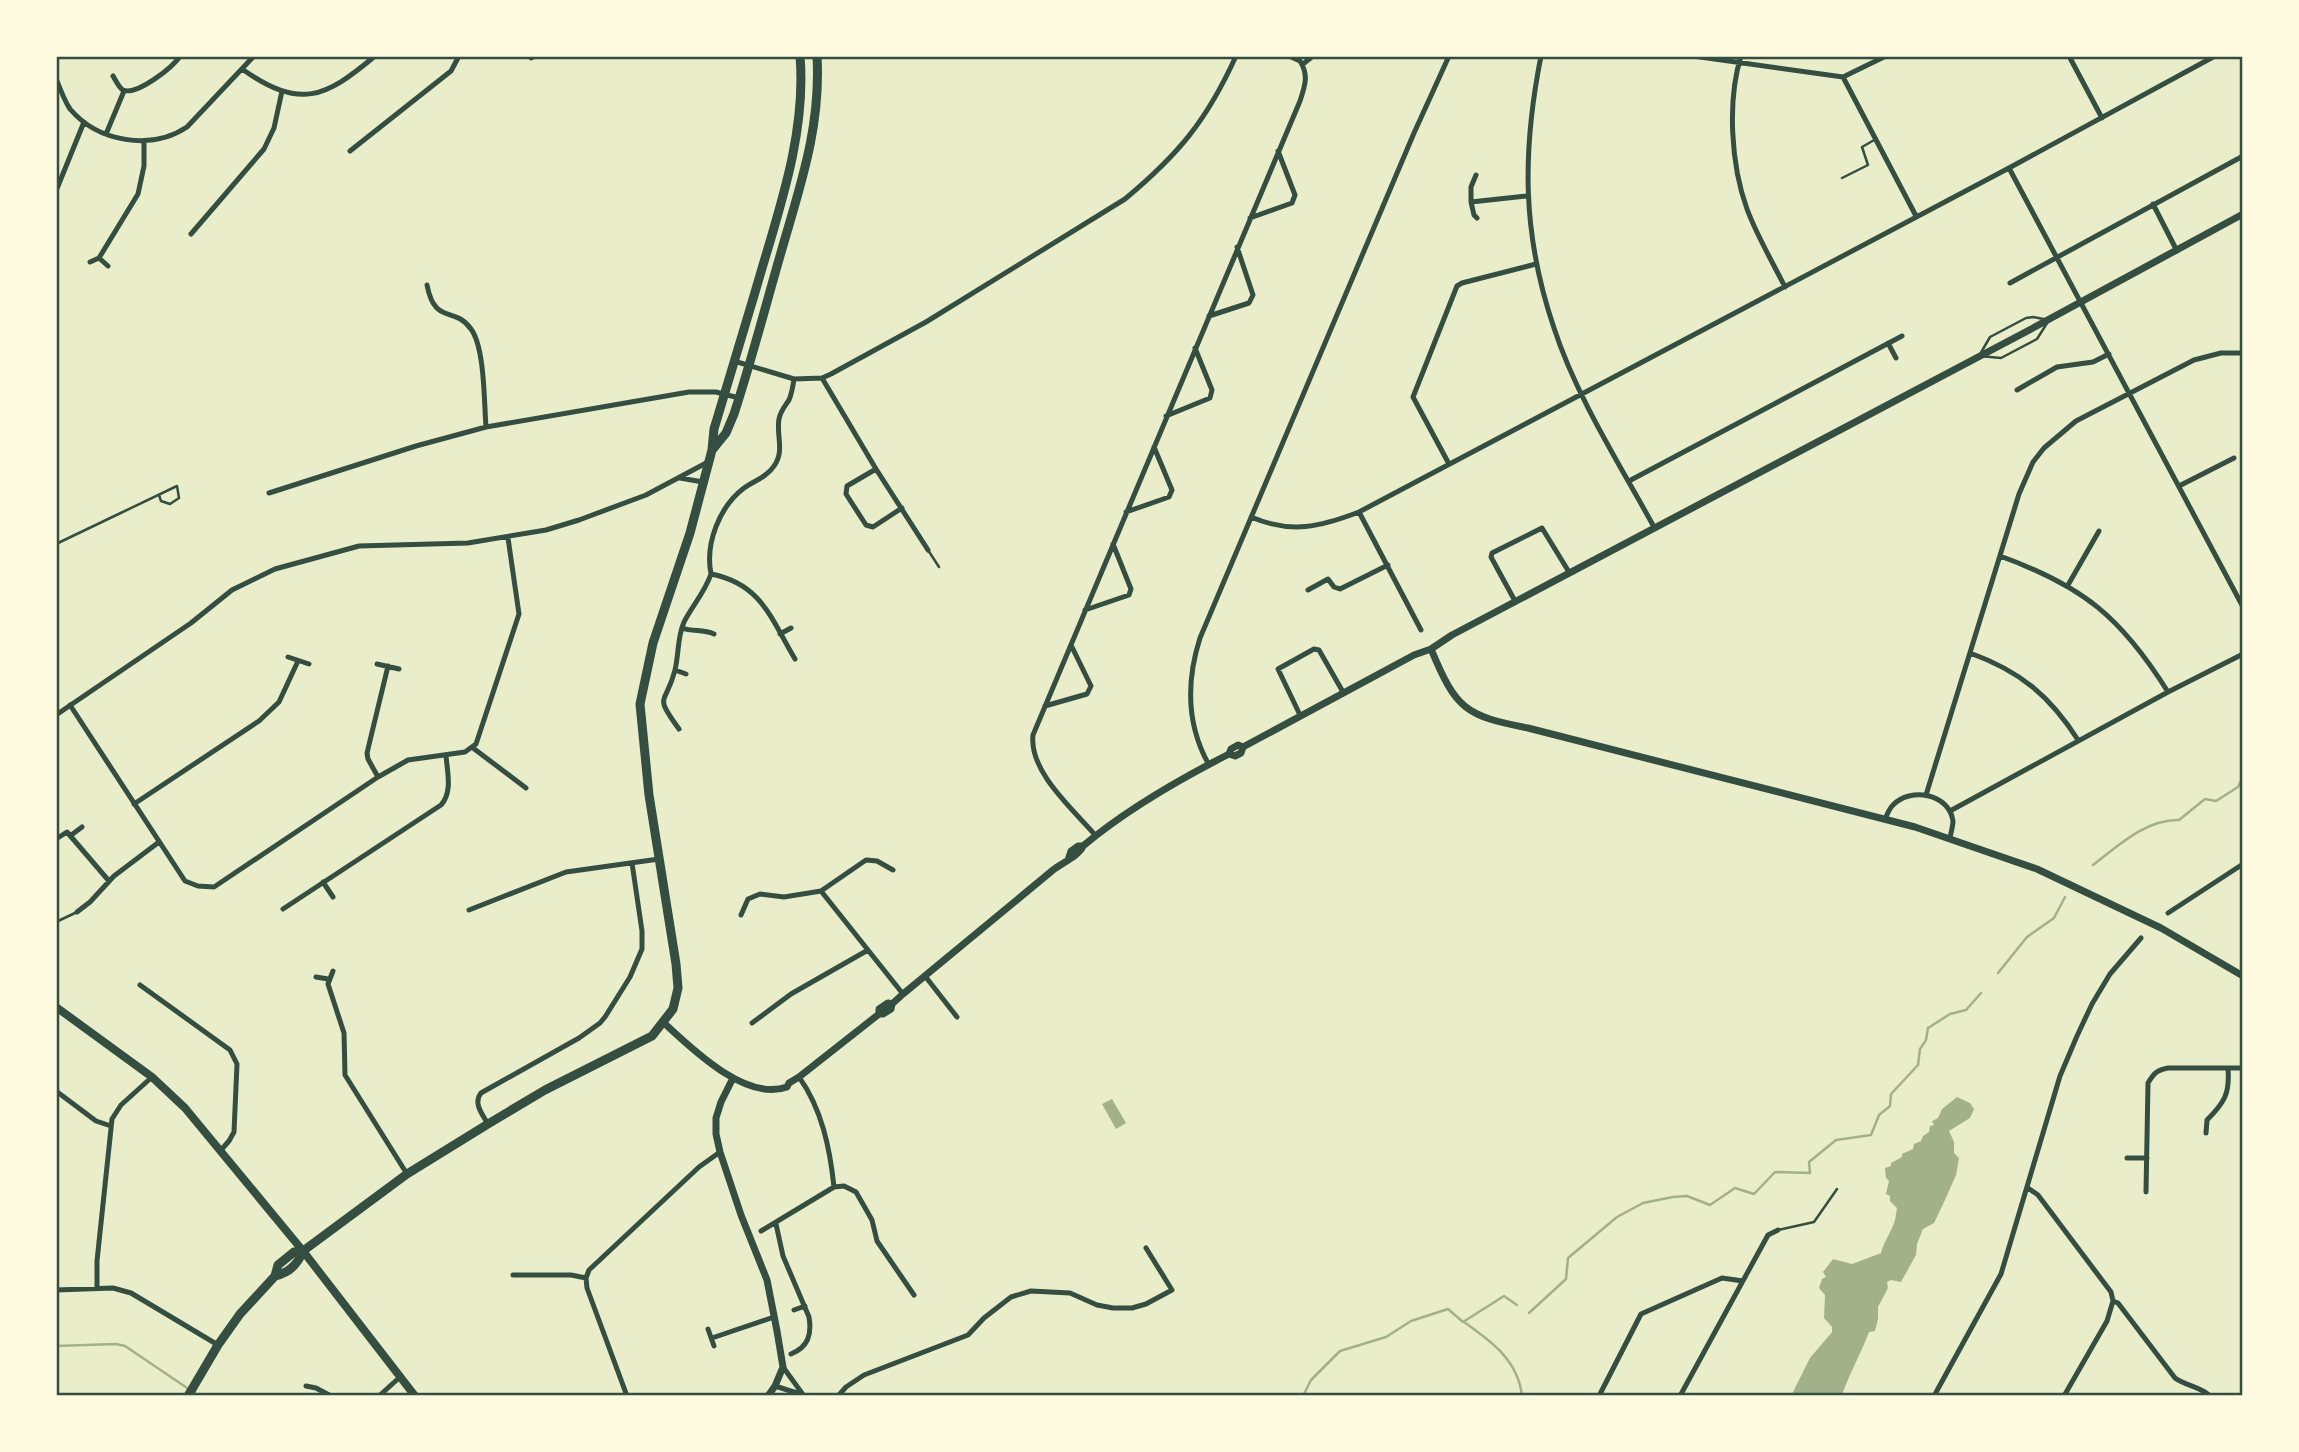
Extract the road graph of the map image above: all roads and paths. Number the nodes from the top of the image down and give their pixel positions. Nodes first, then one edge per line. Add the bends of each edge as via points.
1 (180, 56) edge
2 (254, 56) edge
3 (375, 56) edge
4 (459, 56) edge
5 (800, 56) edge
6 (817, 56) edge
7 (1236, 56) edge
8 (1289, 56) edge
9 (1313, 56) edge
10 (1449, 56) edge
11 (1541, 56) edge
12 (1693, 56) edge
13 (1886, 56) edge
14 (2070, 56) edge
15 (2216, 56) edge
16 (1740, 59) edge
17 (1303, 64) junction
18 (242, 69) junction
19 (113, 76) dead end
20 (1843, 77) junction
21 (56, 78) edge
22 (124, 91) junction
23 (282, 91) junction
24 (2102, 118) junction
25 (84, 122) junction
26 (106, 134) junction
27 (1875, 139) junction
28 (144, 141) junction
29 (350, 151) dead end
30 (1278, 151) junction
31 (2243, 156) edge
32 (2009, 168) junction
33 (1476, 175) dead end
34 (1842, 178) dead end
35 (56, 191) edge
36 (1527, 196) junction
37 (1471, 202) junction
38 (2152, 204) junction
39 (2243, 214) edge
40 (1916, 216) junction
41 (1250, 218) junction
42 (1478, 218) dead end
43 (194, 233) dead end
44 (1237, 247) junction
45 (2178, 251) junction
46 (99, 258) junction
47 (2056, 258) junction
48 (90, 262) dead end
49 (1536, 264) junction
50 (107, 266) dead end
51 (2010, 283) dead end
52 (427, 285) dead end
53 (1785, 287) junction
54 (2080, 303) junction
55 (1209, 316) junction
56 (2049, 320) junction
57 (1902, 336) dead end
58 (1888, 344) junction
59 (1195, 348) junction
60 (2243, 353) edge
61 (2109, 354) junction
62 (1979, 356) junction
63 (1896, 358) dead end
64 (734, 361) junction
65 (749, 366) junction
66 (822, 378) junction
67 (794, 379) junction
68 (2017, 390) dead end
69 (2129, 392) junction
70 (1581, 393) junction
71 (724, 394) junction
72 (739, 398) junction
73 (1166, 416) junction
74 (485, 427) junction
75 (1154, 447) junction
76 (712, 450) junction
77 (2234, 458) dead end
78 (708, 462) junction
79 (1449, 464) junction
80 (876, 469) junction
81 (680, 478) junction
82 (1629, 481) junction
83 (703, 482) junction
84 (2179, 486) junction
85 (269, 493) dead end
86 (159, 495) junction
87 (902, 508) junction
88 (1126, 512) junction
89 (1359, 512) junction
90 (1251, 517) junction
91 (1654, 527) junction
92 (2099, 531) dead end
93 (508, 538) junction
94 (1112, 543) junction
95 (56, 544) edge
96 (928, 550) joint
97 (2000, 556) junction
98 (1388, 565) junction
99 (939, 567) dead end
100 (1569, 572) junction
101 (711, 574) junction
102 (2068, 585) junction
103 (1308, 590) dead end
104 (1515, 601) junction
105 (2243, 607) edge
106 (1085, 610) junction
107 (682, 628) junction
108 (792, 628) dead end
109 (1421, 630) dead end
110 (714, 634) dead end
111 (780, 634) junction
112 (1071, 644) junction
113 (1432, 649) junction
114 (1970, 653) junction
115 (2243, 654) edge
116 (288, 657) dead end
117 (795, 659) dead end
118 (298, 661) junction
119 (309, 664) dead end
120 (377, 664) dead end
121 (388, 666) junction
122 (399, 669) dead end
123 (675, 670) junction
124 (686, 674) dead end
125 (1343, 692) junction
126 (2168, 692) junction
127 (70, 705) junction
128 (1045, 706) junction
129 (56, 715) edge
130 (1300, 715) junction
131 (679, 729) dead end
132 (2078, 740) junction
133 (473, 748) junction
134 (446, 755) junction
135 (1209, 765) junction
136 (378, 777) junction
137 (526, 788) dead end
138 (1926, 795) junction
139 (134, 804) junction
140 (1950, 811) junction
141 (1885, 820) junction
142 (82, 827) dead end
143 (1096, 835) junction
144 (70, 836) junction
145 (1950, 838) junction
146 (56, 839) edge
147 (159, 842) junction
148 (659, 859) junction
149 (632, 863) junction
150 (2243, 864) edge
151 (893, 870) dead end
152 (108, 881) junction
153 (323, 882) junction
154 (821, 891) junction
155 (333, 897) dead end
156 (283, 909) dead end
157 (469, 910) dead end
158 (77, 912) joint
159 (2168, 913) dead end
160 (741, 915) dead end
161 (56, 922) edge
162 (2141, 938) dead end
163 (868, 950) junction
164 (333, 971) dead end
165 (925, 976) junction
166 (2243, 976) edge
167 (316, 977) dead end
168 (328, 979) junction
169 (140, 985) dead end
170 (903, 993) junction
171 (56, 1007) edge
172 (957, 1017) dead end
173 (664, 1023) junction
174 (752, 1023) dead end
175 (2228, 1069) junction
176 (2243, 1069) edge
177 (152, 1077) junction
178 (799, 1077) junction
179 (733, 1078) junction
180 (56, 1091) edge
181 (488, 1124) junction
182 (111, 1126) junction
183 (2206, 1133) dead end
184 (221, 1150) junction
185 (720, 1152) junction
186 (2127, 1158) dead end
187 (2147, 1158) junction
188 (407, 1174) junction
189 (834, 1187) junction
190 (2028, 1188) junction
191 (1837, 1189) dead end
192 (2147, 1192) dead end
193 (776, 1224) junction
194 (1778, 1230) joint
195 (761, 1231) dead end
196 (1146, 1248) dead end
197 (303, 1251) junction
198 (513, 1275) dead end
199 (586, 1278) junction
200 (1743, 1281) junction
201 (97, 1287) junction
202 (56, 1290) edge
203 (914, 1295) dead end
204 (2113, 1301) junction
205 (804, 1306) junction
206 (794, 1310) dead end
207 (774, 1317) junction
208 (708, 1329) dead end
209 (712, 1338) junction
210 (218, 1345) junction
211 (715, 1346) dead end
212 (791, 1354) dead end
213 (783, 1367) junction
214 (400, 1377) junction
215 (306, 1386) dead end
216 (775, 1386) junction
217 (188, 1396) edge
218 (331, 1396) edge
219 (379, 1396) edge
220 (415, 1396) edge
221 (627, 1396) edge
222 (768, 1396) edge
223 (804, 1396) edge
224 (838, 1396) edge
225 (1599, 1396) edge
226 (1680, 1396) edge
227 (1934, 1396) edge
228 (2064, 1396) edge
229 (2210, 1396) edge

1 - 22 street via 166,72
2 - 18 street
3 - 23 street via 332,89
4 - 29 street via 451,71
5 - 64 main road via 797,129 775,225
6 - 65 main road via 814,135
7 - 66 street via 1191,134 1163,167 1125,199 926,321
8 - 17 street
9 - 17 street
10 - 90 street
11 - 36 street via 1530,119
12 - 16 street
13 - 20 street
14 - 24 street
15 - 24 street
16 - 20 street
16 - 53 street via 1732,121 1740,181 1756,232
17 - 30 street via 1306,84
18 - 23 street
18 - 28 street via 187,127
19 - 22 street
20 - 27 street
21 - 25 street via 70,108
22 - 26 street
23 - 43 street via 264,149
24 - 32 street
25 - 26 street
25 - 35 street
26 - 28 street
27 - 34 lane via 1862,147 1868,165
27 - 40 street
28 - 46 street via 138,194
30 - 41 street
30 - 41 street via 1295,195 1292,203
31 - 38 street
32 - 40 street
32 - 47 street
33 - 37 street
36 - 37 street
36 - 49 street
37 - 42 street
38 - 45 street
38 - 47 street
39 - 45 street
40 - 53 street
41 - 44 street
44 - 55 street
44 - 55 street via 1253,295 1249,303
45 - 54 street
46 - 48 street
46 - 50 street
47 - 51 street
47 - 54 street
49 - 70 street via 1554,330
49 - 79 street via 1457,286 1413,397
52 - 74 street via 426,298 432,305 467,323 474,332 483,375
53 - 70 street
54 - 56 street
54 - 61 street
55 - 59 street
56 - 62 street
56 - 62 lane via 2026,318 1986,341
57 - 58 street
58 - 63 street
58 - 82 street
59 - 73 street
59 - 73 street via 1212,390 1210,398
60 - 69 street via 2194,360
61 - 68 street via 2093,362 2057,368
61 - 69 street
62 - 91 street
64 - 65 street
64 - 71 main road
65 - 67 street
65 - 72 main road
66 - 67 street
66 - 80 street
67 - 101 street via 779,421 780,455 767,475 732,497 724,509 711,545
69 - 84 street
69 - 97 street via 2076,421 2044,448 2024,479
70 - 79 street
70 - 82 street
71 - 72 street
71 - 74 street via 689,391
71 - 76 main road
72 - 76 main road via 726,433
73 - 75 street
74 - 85 street
75 - 88 street
75 - 88 street via 1172,490 1169,497
76 - 78 main road
77 - 84 street
78 - 81 street
78 - 83 main road
79 - 89 street
80 - 87 street
80 - 87 street via 848,486 846,494 866,525 873,527
81 - 83 street
81 - 93 street via 579,520
82 - 91 street
83 - 148 main road via 653,643 640,704
84 - 105 street
86 - 86 lane via 170,504 179,498 177,486
86 - 95 lane
87 - 96 street
88 - 94 street
89 - 90 street via 1311,526 1271,525
89 - 98 street
90 - 135 street via 1200,638 1191,672 1191,720
91 - 100 street
92 - 102 street
93 - 127 street via 453,545 359,546 275,569 232,590
93 - 133 street via 518,620
94 - 106 street
94 - 106 street via 1131,589 1129,595
96 - 99 lane
97 - 102 street
97 - 114 street
98 - 103 street via 1340,589 1328,579
98 - 109 street
100 - 104 street
100 - 104 street via 1542,528 1492,553
101 - 107 street
101 - 111 street via 738,582 761,600
102 - 126 street via 2127,635
104 - 113 street
106 - 112 street
107 - 110 street
107 - 123 street
108 - 111 street
111 - 117 street
112 - 128 street
112 - 128 street via 1091,686 1087,694
113 - 125 street
113 - 141 street via 1451,691 1467,708 1490,720
114 - 132 street via 2007,669 2040,692
114 - 138 street
115 - 126 street
116 - 118 street
118 - 119 street
118 - 139 street via 279,702 258,722
120 - 121 street
121 - 122 street
121 - 136 street via 366,752
123 - 124 street
123 - 131 street via 662,703
125 - 130 street
125 - 130 street via 1317,648 1278,670
126 - 132 street
127 - 129 street
127 - 139 street
128 - 143 street via 1032,741 1039,767
130 - 135 street via 1243,747 1238,745
132 - 140 street
133 - 134 street
133 - 137 street
134 - 136 street via 408,760
134 - 153 street via 446,800
135 - 143 street
136 - 147 street via 214,887 185,881
138 - 140 street
138 - 141 street via 1899,800
139 - 147 street
140 - 145 street
141 - 145 street
142 - 144 street
143 - 165 street
144 - 146 street via 66,832
144 - 152 street
145 - 166 street via 2054,876 2153,924
147 - 152 street
148 - 149 street
148 - 173 main road via 677,976 676,1000
149 - 157 street via 566,872
149 - 181 street via 642,949 630,976 600,1023 481,1093 477,1103
150 - 159 street
151 - 154 street via 877,860 866,860
152 - 158 street
153 - 155 street
153 - 156 street
154 - 160 street via 784,897 760,894 748,899
154 - 163 street
158 - 161 lane
162 - 190 street via 2110,974 2077,1035 2060,1076
163 - 170 street
163 - 174 street via 791,994
164 - 168 street
165 - 170 street
165 - 172 street
167 - 168 street
168 - 188 street via 344,1033 345,1075
169 - 184 street via 234,1056 234,1132
170 - 178 street
171 - 177 main road
173 - 179 street
173 - 181 main road via 646,1040
175 - 176 street
175 - 183 street via 2228,1093 2207,1120
175 - 187 street via 2168,1068 2153,1075 2148,1083
177 - 182 street via 121,1105
177 - 184 main road
178 - 179 street via 782,1089 755,1087
178 - 189 street via 825,1133
179 - 185 street via 716,1118
180 - 182 street via 96,1121
181 - 188 main road
182 - 201 street
184 - 197 main road
185 - 199 street via 589,1270
185 - 207 street via 767,1280
186 - 187 street
187 - 192 street
188 - 197 main road
189 - 193 street
189 - 203 street via 856,1192 872,1220 877,1241
190 - 204 street via 2038,1195
190 - 227 street via 2001,1275
191 - 194 lane via 1814,1222
193 - 195 street
193 - 205 street
194 - 200 street via 1768,1235
196 - 224 street via 1172,1290 1159,1298 1132,1308 1112,1308 1070,1293 1031,1291 1011,1297 968,1335 864,1375
197 - 210 main road via 281,1262 275,1276
197 - 214 main road
198 - 199 street
199 - 221 street
200 - 225 street via 1722,1278 1641,1314
200 - 226 street
201 - 202 street
201 - 210 street via 131,1293
204 - 228 street via 2107,1321
204 - 229 street via 2175,1378
205 - 206 street
205 - 212 street via 809,1337
207 - 209 street
207 - 213 street
208 - 209 street
209 - 211 street
210 - 217 main road
213 - 216 street
213 - 223 street
214 - 219 street
214 - 220 main road
215 - 218 street via 317,1385
216 - 222 street
216 - 223 street

